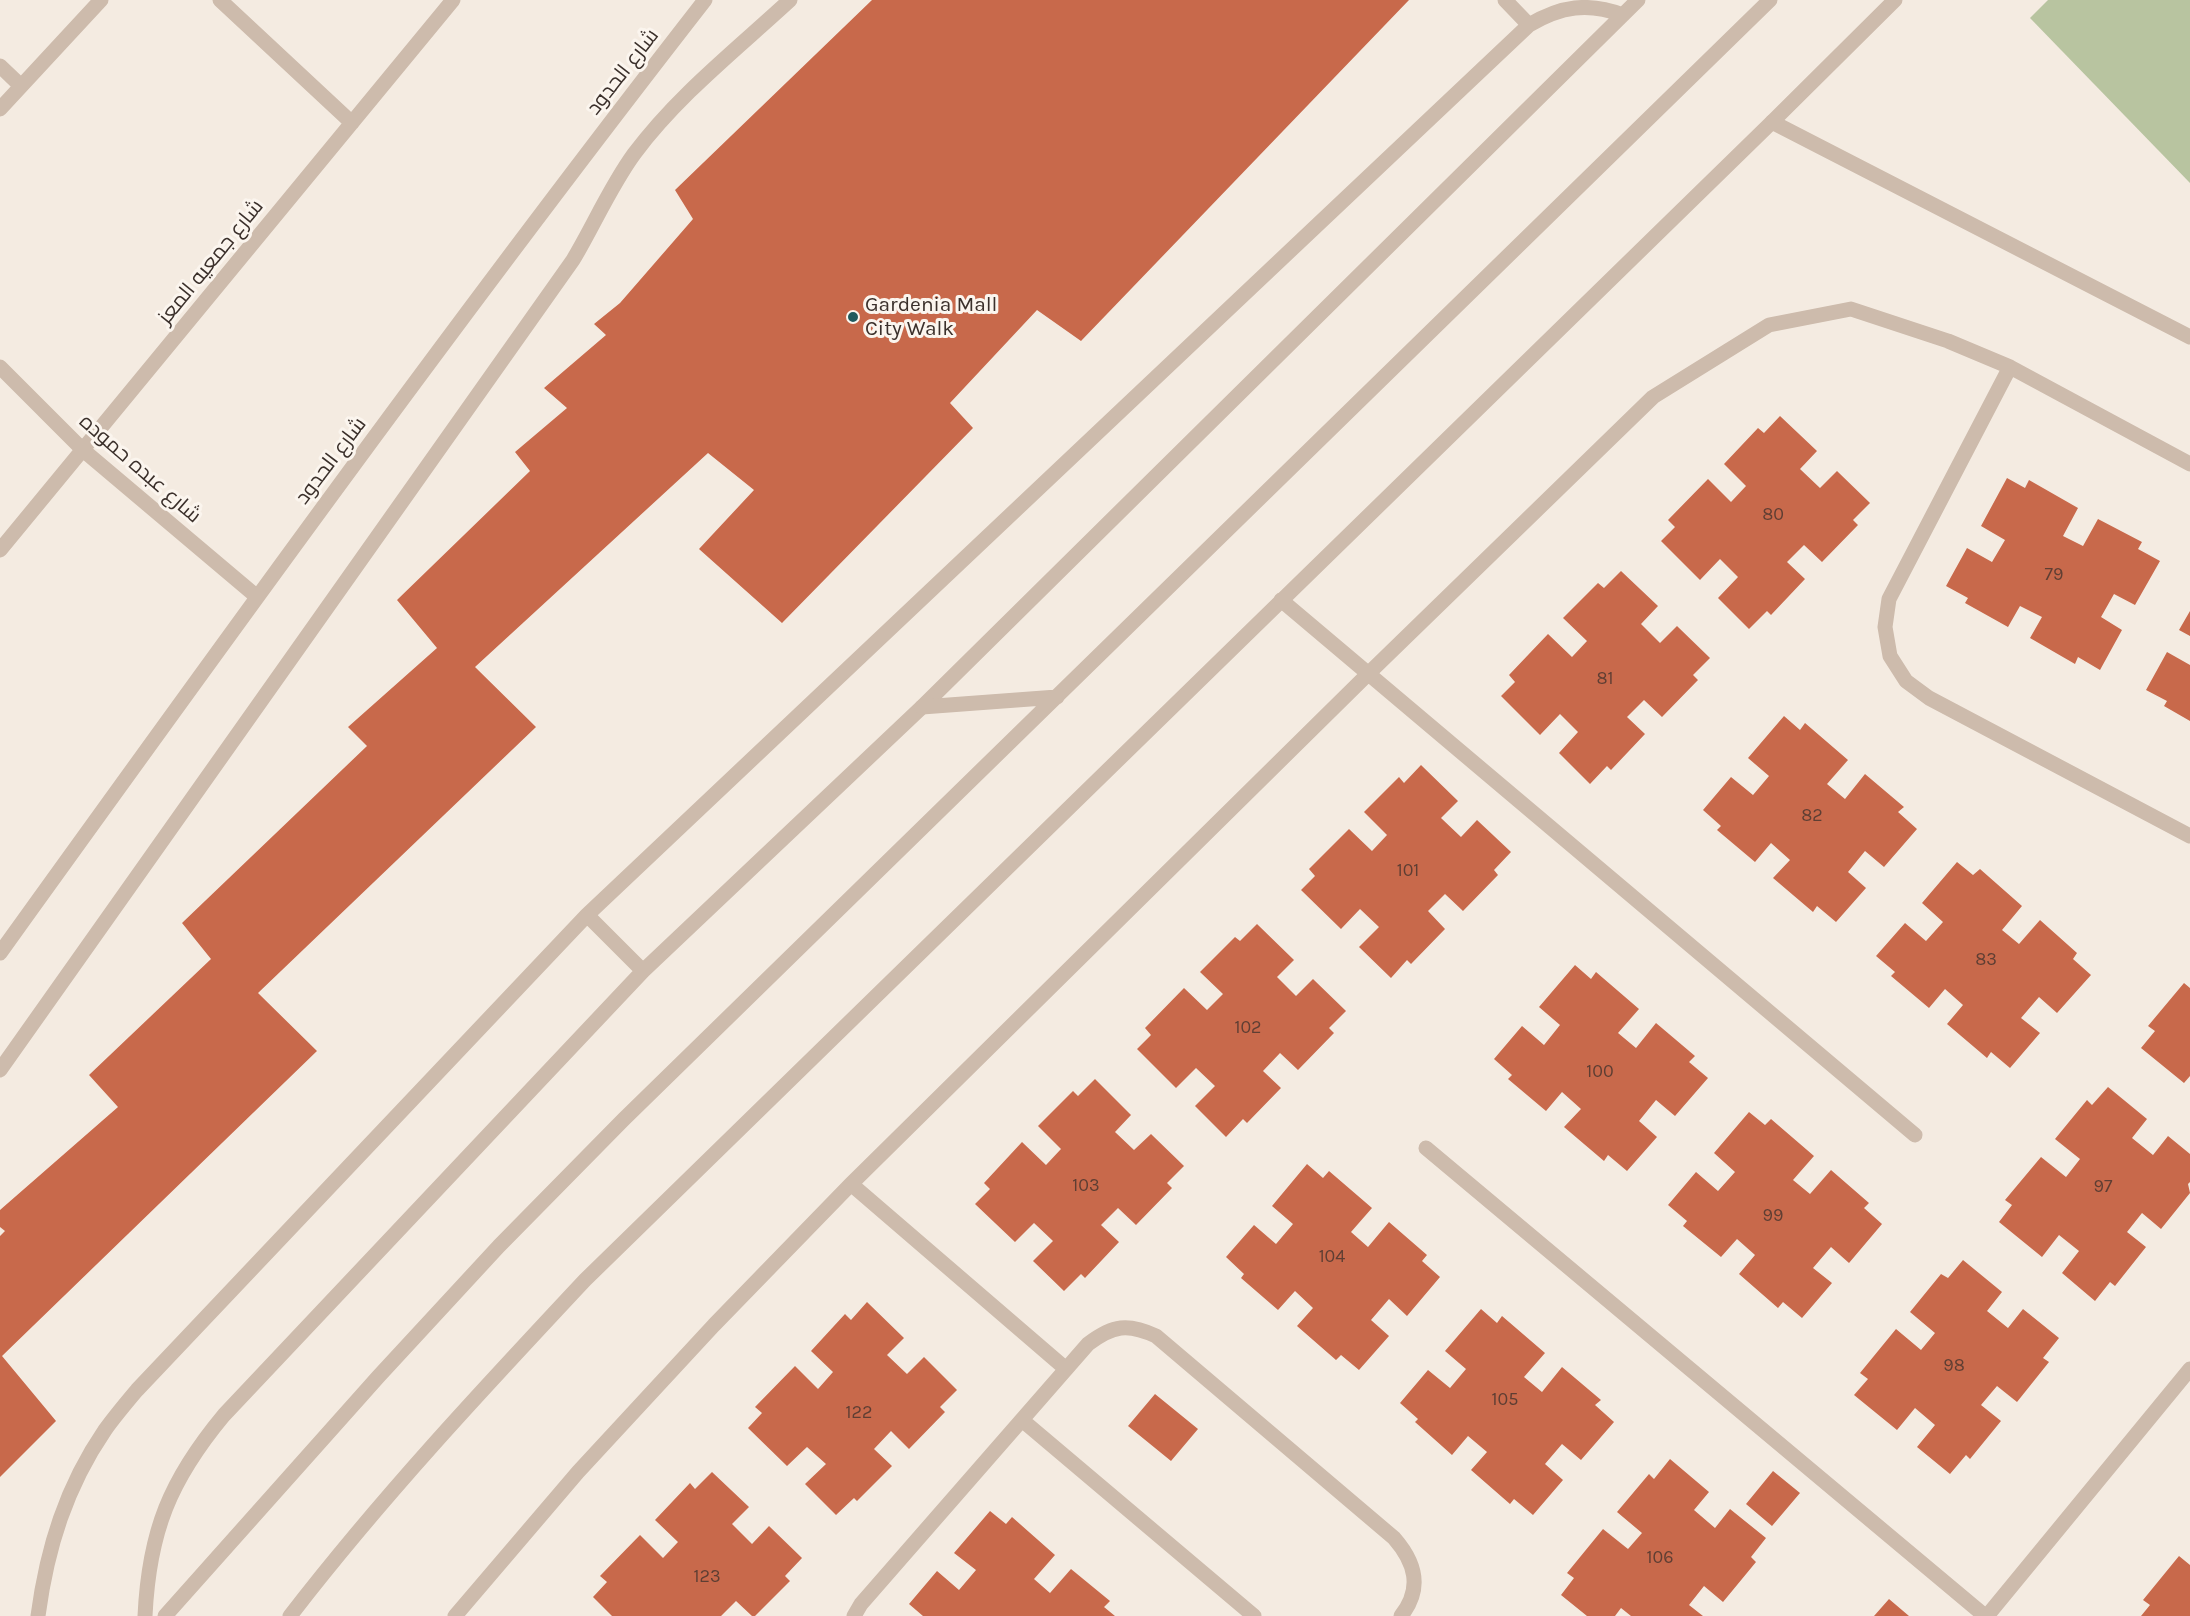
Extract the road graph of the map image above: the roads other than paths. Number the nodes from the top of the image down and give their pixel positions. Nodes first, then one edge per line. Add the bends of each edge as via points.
1 (101, 0) edge
2 (220, 0) edge
3 (453, 0) edge
4 (705, 0) edge
5 (790, 0) edge
6 (1505, 0) edge
7 (1638, 0) edge
8 (1770, 0) edge
9 (1895, 0) edge
10 (1623, 15) junction
11 (1528, 25) junction
12 (0, 66) edge
13 (21, 86) junction
14 (0, 109) edge
15 (1772, 122) junction
16 (352, 123) junction
17 (2190, 337) edge
18 (2010, 367) junction
19 (0, 368) edge
20 (83, 450) junction
21 (2190, 464) edge
22 (0, 550) edge
23 (256, 596) junction
24 (1281, 600) junction
25 (1369, 673) junction
26 (1057, 697) junction
27 (922, 707) junction
28 (2190, 836) edge
29 (587, 915) junction
30 (0, 953) edge
31 (643, 971) junction
32 (0, 1070) edge
33 (1915, 1135) dead end
34 (1426, 1148) dead end
35 (851, 1185) junction
36 (2190, 1369) edge
37 (1066, 1370) junction
38 (1022, 1420) junction
39 (38, 1616) edge
40 (145, 1616) edge
41 (165, 1616) edge
42 (290, 1616) edge
43 (454, 1616) edge
44 (854, 1616) edge
45 (1254, 1616) edge
46 (1401, 1616) edge
47 (1986, 1616) edge

1 - 13 street
2 - 16 street
3 - 16 street, شارع جمعيه المعز
4 - 23 street, شارع الحدود
5 - 32 street via 674,106 634,155 615,181 573,260
6 - 11 street
7 - 10 street
8 - 26 street
9 - 15 street
10 - 11 street via 1605,9 1575,8 1544,16
10 - 27 street
11 - 29 street
12 - 13 street
13 - 14 street
15 - 17 street
15 - 24 street
16 - 20 street, شارع جمعيه المعز
18 - 21 street
18 - 25 street via 1948,341 1851,309 1769,325 1653,397
18 - 28 street via 1889,599 1885,627 1890,656 1906,681 1929,698
19 - 20 street, شارع عبده حموده
20 - 22 street, شارع جمعيه المعز
20 - 23 street, شارع عبده حموده
23 - 30 street, شارع الحدود
24 - 25 street
24 - 42 street via 585,1280 457,1417
25 - 33 street
25 - 35 street
26 - 27 street
26 - 41 street via 499,1246
27 - 31 street
29 - 31 street
29 - 39 street via 137,1390 105,1430 79,1474 58,1522 44,1572
31 - 40 street via 201,1443 181,1474 153,1543
34 - 47 street
35 - 37 street
35 - 43 street via 586,1463
36 - 47 street
37 - 38 street
37 - 46 street via 1102,1333 1120,1327 1156,1336 1394,1538 1407,1554 1414,1574 1413,1594
38 - 44 street
38 - 45 street

